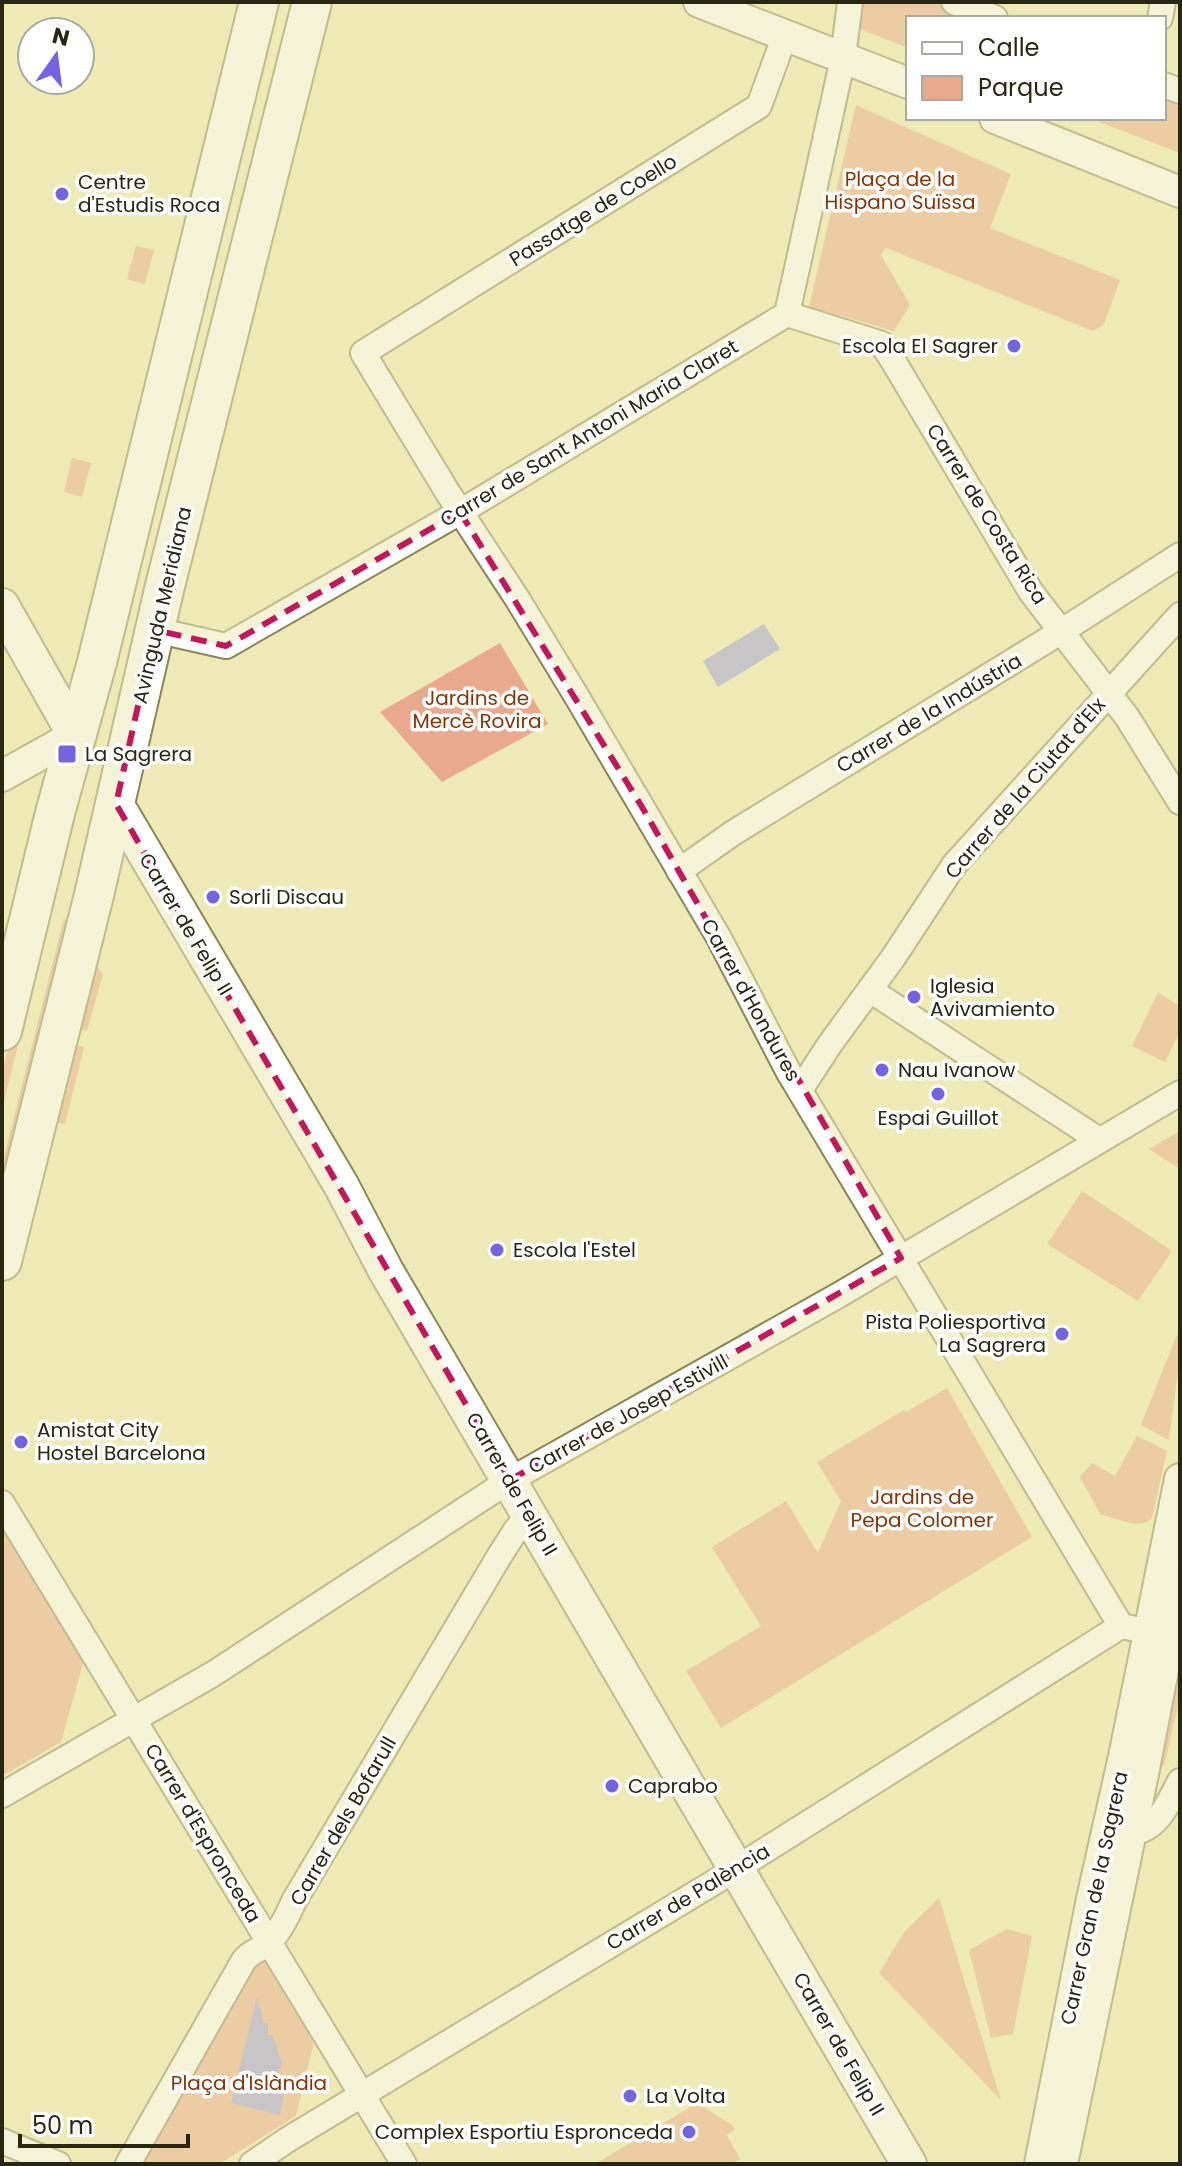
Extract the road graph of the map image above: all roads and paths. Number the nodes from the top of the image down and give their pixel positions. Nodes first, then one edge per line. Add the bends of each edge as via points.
1 (259, 2) edge
2 (312, 2) edge
3 (699, 2) edge
4 (850, 2) edge
5 (954, 2) edge
6 (990, 16) edge
7 (785, 35) junction
8 (843, 58) junction
9 (906, 82) edge
10 (1000, 120) edge
11 (1180, 192) edge
12 (787, 314) junction
13 (363, 353) joint
14 (460, 512) junction
15 (1180, 555) edge
16 (2, 606) edge
17 (1180, 615) edge
18 (155, 630) junction
19 (1062, 631) junction
20 (1109, 692) junction
21 (75, 735) junction
22 (2, 776) edge
23 (1180, 802) edge
24 (116, 804) junction
25 (679, 871) junction
26 (870, 990) junction
27 (2, 1031) edge
28 (800, 1090) junction
29 (1180, 1093) edge
30 (1099, 1140) junction
31 (8, 1211) edge
32 (901, 1258) junction
33 (2, 1261) edge
34 (1180, 1479) edge
35 (510, 1480) junction
36 (2, 1503) edge
37 (529, 1514) junction
38 (1180, 1581) edge
39 (1146, 1631) junction
40 (134, 1719) junction
41 (1180, 1781) edge
42 (2, 1795) edge
43 (1131, 1833) junction
44 (737, 1868) junction
45 (269, 1942) junction
46 (363, 2096) junction
47 (2, 2141) edge
48 (58, 2164) edge
49 (128, 2164) edge
50 (252, 2164) edge
51 (404, 2164) edge
52 (909, 2164) edge
53 (1040, 2164) edge
54 (1062, 2164) edge

1 - 21 main road
2 - 18 main road, Avinguda Meridiana
3 - 7 street
4 - 8 street
5 - 6 street
7 - 8 street
7 - 13 street, Passatge de Coello via 759,106
8 - 9 street
8 - 12 street
10 - 11 street
12 - 14 street, Carrer de Sant Antoni Maria Claret
12 - 19 street, Carrer de Costa Rica via 882,344 1031,592
13 - 14 street, Carrer d'Hondures
14 - 18 street, Carrer de Sant Antoni Maria Claret via 226,646
14 - 25 street, Carrer d'Hondures
15 - 19 street, Carrer de la Indústria
16 - 21 main road
17 - 20 street, Carrer de la Ciutat d'Elx
18 - 24 main road, Avinguda Meridiana
19 - 20 street, Carrer de Costa Rica
19 - 25 street, Carrer de la Indústria
20 - 23 street, Carrer de Costa Rica
20 - 26 street, Carrer de la Ciutat d'Elx via 954,865
21 - 22 street
21 - 24 main road
21 - 27 main road
24 - 31 main road, Avinguda Meridiana
24 - 35 main road, Carrer de Felip II
25 - 28 street, Carrer d'Hondures
26 - 28 street, Carrer de la Ciutat d'Elx
26 - 30 street
28 - 32 street, Carrer d'Hondures
29 - 30 street, Carrer de Josep Estivill
30 - 32 street, Carrer de Josep Estivill
31 - 33 main road, Avinguda Meridiana
32 - 35 street, Carrer de Josep Estivill
32 - 39 street, Carrer d'Hondures
34 - 39 street, Carrer Gran de la Sagrera
35 - 37 main road, Carrer de Felip II
35 - 40 street, Carrer de Josep Estivill via 213,1674
36 - 40 street, Carrer d'Espronceda
37 - 44 main road, Carrer de Felip II
37 - 45 street, Carrer dels Bofarull
38 - 39 street, Carrer Gran de la Sagrera
39 - 43 street, Carrer Gran de la Sagrera
39 - 44 street, Carrer de Palència
39 - 53 street, Carrer Gran de la Sagrera
40 - 42 street, Carrer de Josep Estivill
40 - 45 street, Carrer d'Espronceda
41 - 43 street via 1158,1819
43 - 54 street, Carrer Gran de la Sagrera
44 - 46 street, Carrer de Palència
44 - 52 main road, Carrer de Felip II
45 - 46 street, Carrer d'Espronceda
45 - 49 street, Carrer dels Bofarull via 247,1955
46 - 50 street, Carrer de Palència
46 - 51 street, Carrer d'Espronceda
47 - 48 street

